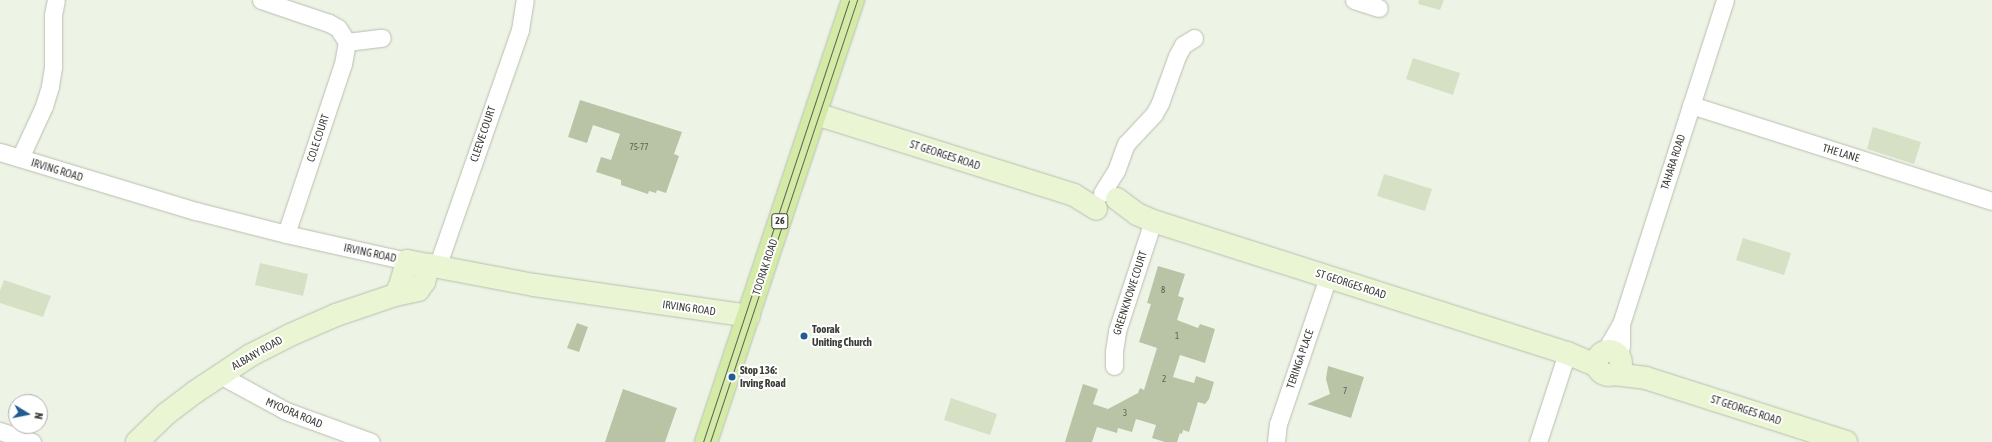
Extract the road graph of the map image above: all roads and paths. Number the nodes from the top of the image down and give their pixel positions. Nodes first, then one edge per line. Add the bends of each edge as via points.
1 (56, 0) edge
2 (261, 0) edge
3 (524, 0) edge
4 (853, 0) edge
5 (1354, 0) edge
6 (1725, 0) edge
7 (1379, 8) dead end
8 (382, 38) dead end
9 (1194, 38) dead end
10 (347, 42) junction
11 (1691, 105) junction
12 (816, 114) junction
13 (0, 152) edge
14 (20, 158) junction
15 (1107, 201) junction
16 (1992, 201) edge
17 (1145, 218) junction
18 (286, 234) junction
19 (407, 261) junction
20 (433, 266) junction
21 (1328, 277) junction
22 (395, 295) junction
23 (749, 316) junction
24 (1567, 353) junction
25 (1609, 361) junction
26 (1114, 366) dead end
27 (220, 375) junction
28 (0, 431) edge
29 (32, 442) edge
30 (137, 442) edge
31 (371, 442) edge
32 (706, 442) edge
33 (1276, 442) edge
34 (1538, 442) edge
35 (1846, 442) edge

1 - 14 street via 50,86 44,106
2 - 10 street via 329,23 338,28
3 - 20 street, CLEEVE COURT via 520,30
4 - 12 main road, TOORAK ROAD / 26
5 - 7 street
6 - 11 street, TAHARA ROAD
8 - 10 street
9 - 15 street via 1183,45 1177,56 1154,114 1126,144
10 - 18 street, COLE COURT via 343,64
11 - 16 street, THE LANE
11 - 25 street, TAHARA ROAD
12 - 15 street, ST GEORGES ROAD via 1074,195
12 - 23 main road, TOORAK ROAD / 26
13 - 14 street, IRVING ROAD
14 - 18 street, IRVING ROAD via 147,197
15 - 17 street, ST GEORGES ROAD
17 - 21 street, ST GEORGES ROAD
17 - 26 street, GREENKNOWE COURT via 1117,331
18 - 19 street, IRVING ROAD
19 - 20 street, IRVING ROAD
19 - 22 street
20 - 22 street, ALBANY ROAD via 418,290
20 - 23 street, IRVING ROAD via 609,297
21 - 24 street, ST GEORGES ROAD
21 - 33 street, TERINGA PLACE via 1278,424
22 - 27 street, ALBANY ROAD via 353,308 290,335
23 - 32 main road, TOORAK ROAD / 26
24 - 25 street, ST GEORGES ROAD
24 - 34 street
25 - 35 street, ST GEORGES ROAD via 1646,378
27 - 30 street, ALBANY ROAD via 166,414
27 - 31 street, MYOORA ROAD via 286,411
28 - 29 street

